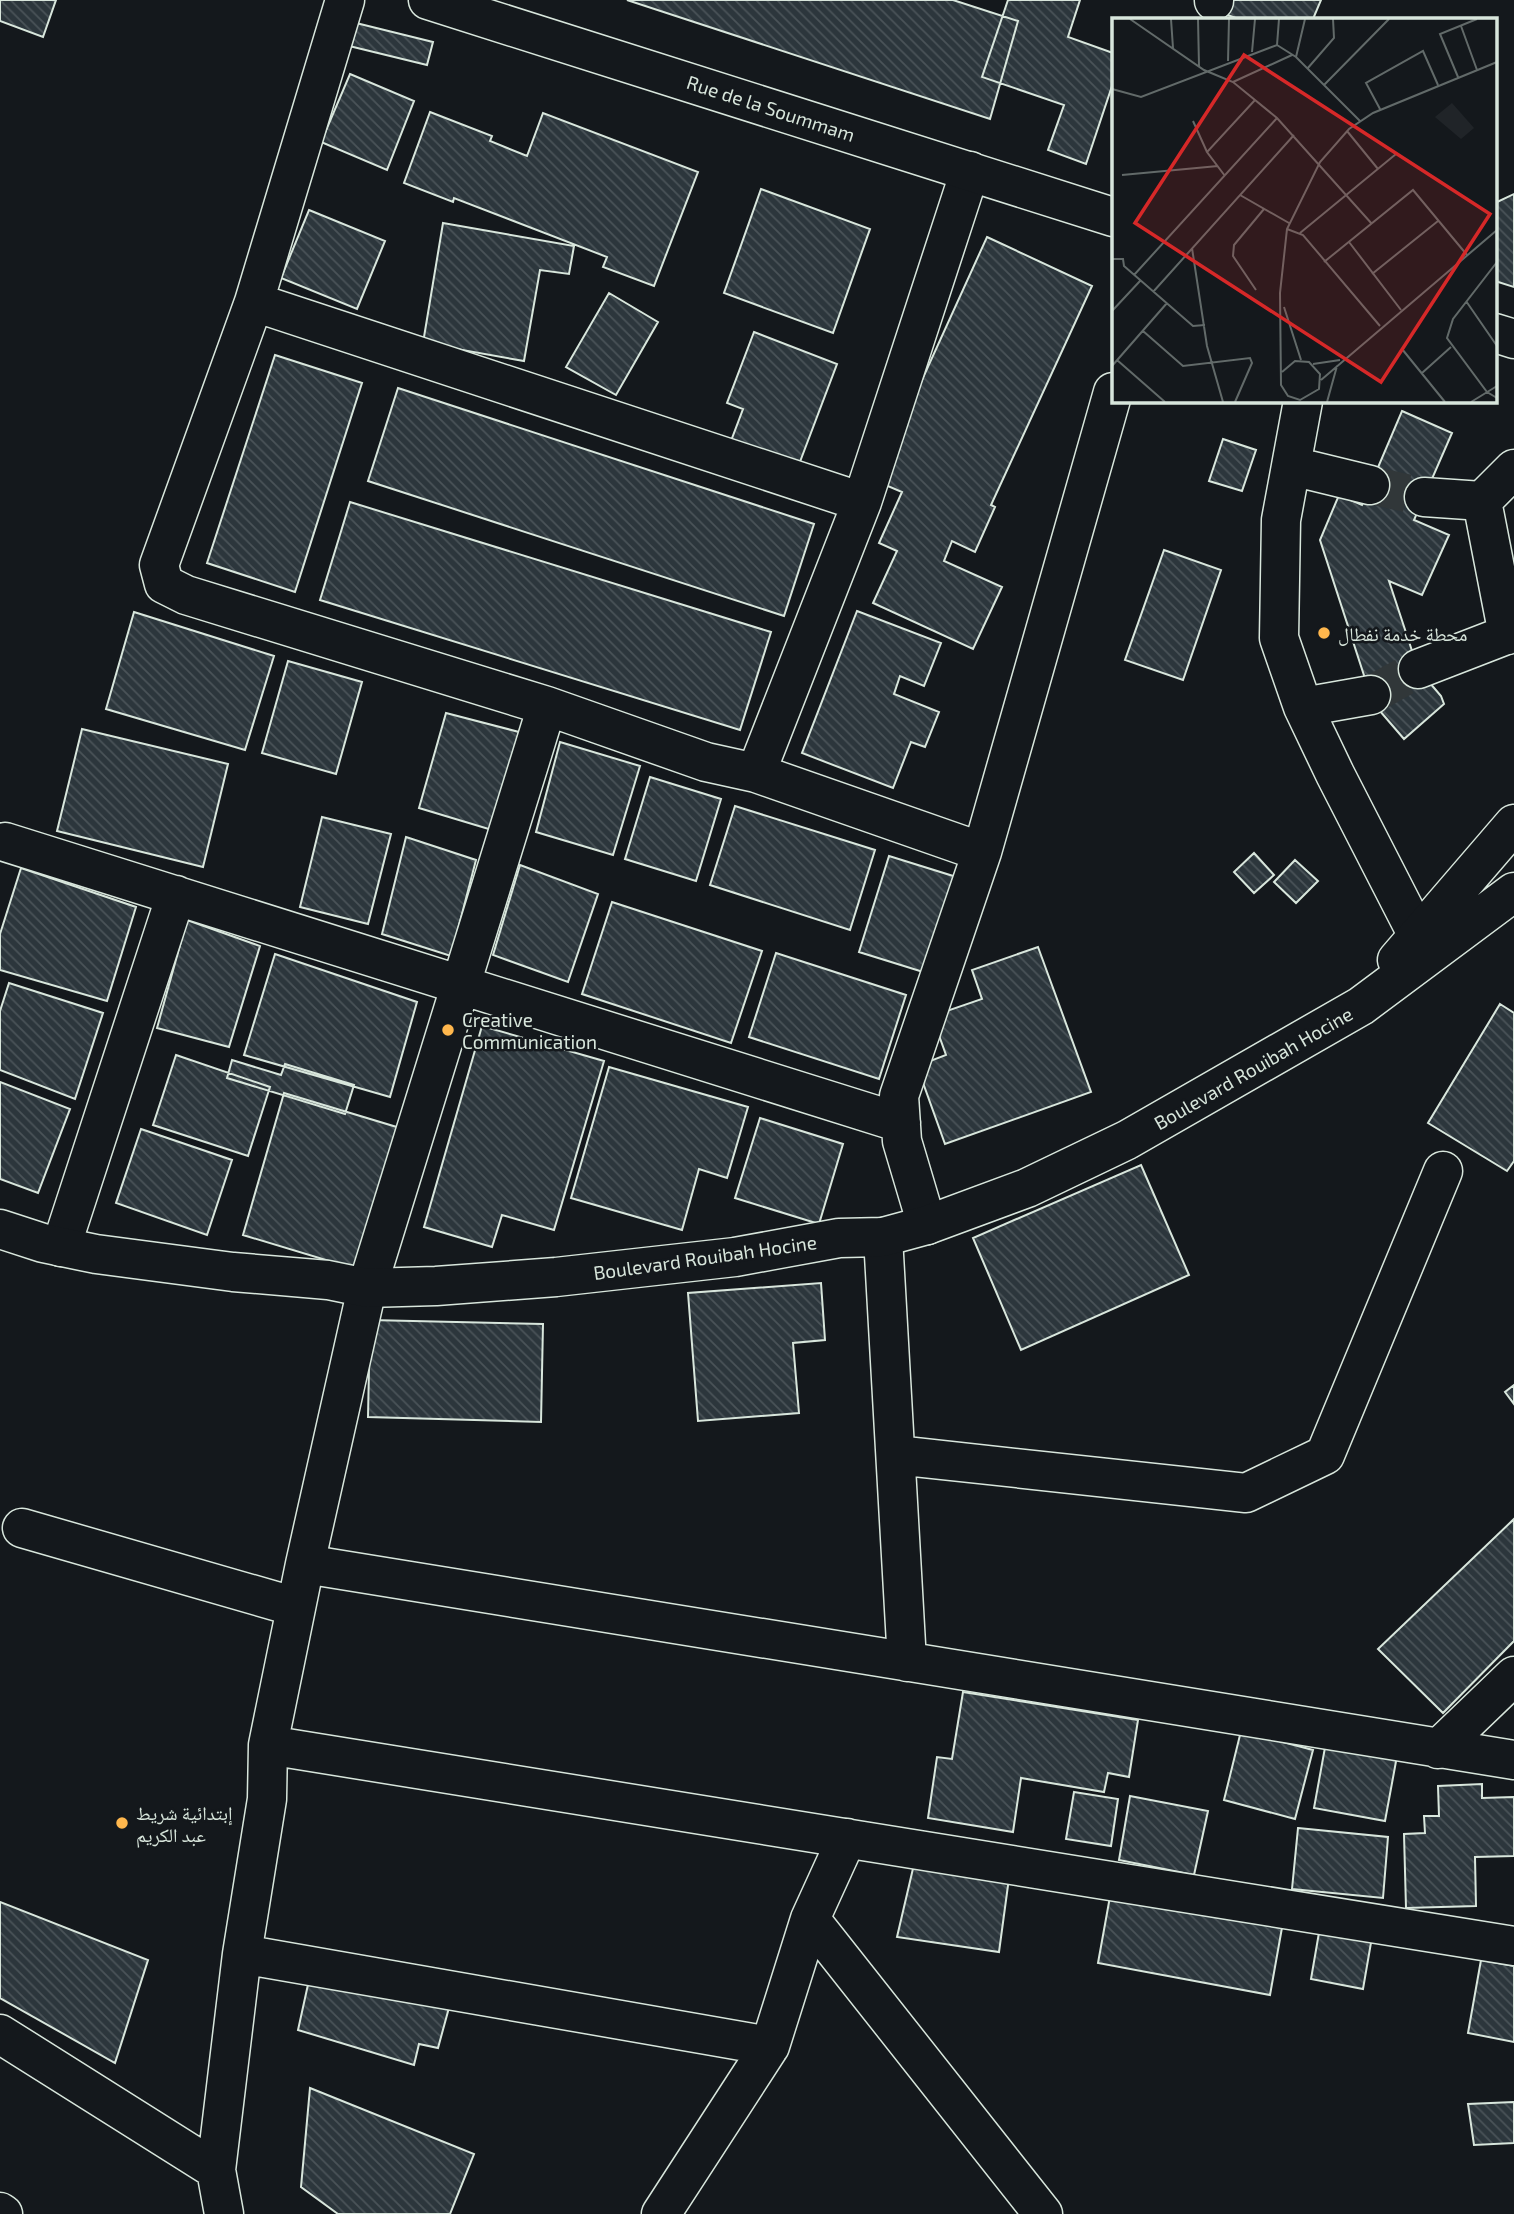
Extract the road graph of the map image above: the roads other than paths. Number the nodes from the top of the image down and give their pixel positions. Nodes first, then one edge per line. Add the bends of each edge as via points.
1 (345, 0) edge
2 (428, 0) edge
3 (970, 171) junction
4 (1112, 217) edge
5 (254, 302) junction
6 (1496, 334) edge
7 (1514, 339) edge
8 (1112, 396) edge
9 (1303, 402) edge
10 (1292, 466) junction
11 (1514, 469) edge
12 (1370, 485) tunnel mouth
13 (1424, 497) tunnel mouth
14 (1482, 500) junction
15 (862, 502) junction
16 (1511, 634) edge
17 (1418, 669) tunnel mouth
18 (1371, 695) tunnel mouth
19 (547, 706) junction
20 (1303, 707) junction
21 (756, 773) junction
22 (1514, 824) edge
23 (5, 842) dead end
24 (982, 852) junction
25 (1514, 892) edge
26 (176, 895) junction
27 (1417, 934) junction
28 (461, 983) junction
29 (1361, 1006) junction
30 (901, 1123) junction
31 (1443, 1171) dead end
32 (927, 1225) junction
33 (0, 1229) edge
34 (883, 1237) junction
35 (61, 1247) junction
36 (367, 1288) junction
37 (896, 1455) junction
38 (22, 1528) dead end
39 (305, 1564) junction
40 (296, 1607) junction
41 (907, 1662) junction
42 (1514, 1676) edge
43 (268, 1745) junction
44 (1438, 1749) junction
45 (1514, 1760) edge
46 (847, 1838) junction
47 (810, 1919) junction
48 (1514, 1946) edge
49 (242, 1954) junction
50 (0, 2034) edge
51 (770, 2046) junction
52 (216, 2170) junction
53 (224, 2214) edge
54 (661, 2214) edge
55 (1043, 2214) edge

1 - 5 street
2 - 3 street, Rue de la Soummam
3 - 4 street, Rue de la Soummam
3 - 15 street
5 - 15 street
5 - 19 street via 159,565 164,584 186,595
6 - 7 street
8 - 24 street
9 - 10 street
10 - 12 street
10 - 20 street via 1281,520 1279,639
11 - 14 street
13 - 14 street
14 - 16 street
15 - 21 street
16 - 17 street
18 - 20 street
19 - 21 street via 706,762
19 - 28 street
20 - 27 street
21 - 24 street
22 - 27 street
23 - 26 street
24 - 30 street via 899,1096
25 - 29 street, Boulevard Rouibah Hocine
26 - 28 street
26 - 35 street
27 - 29 street
28 - 30 street
28 - 36 street
29 - 32 street, Boulevard Rouibah Hocine via 1128,1140 1027,1188
30 - 32 street
31 - 37 street via 1325,1455 1246,1493
32 - 34 street, Boulevard Rouibah Hocine
33 - 35 street, Boulevard Rouibah Hocine
34 - 36 street, Boulevard Rouibah Hocine via 839,1238 735,1257 556,1277
34 - 37 street
35 - 36 street, Boulevard Rouibah Hocine
36 - 39 street
37 - 41 street
38 - 40 street
39 - 40 street
39 - 41 street
40 - 43 street
41 - 44 street
42 - 44 street
43 - 46 street
43 - 49 street via 267,1799
44 - 45 street
46 - 47 street
46 - 48 street
47 - 51 street
47 - 55 street
49 - 51 street
49 - 52 street
50 - 52 street
51 - 54 street
52 - 53 street

